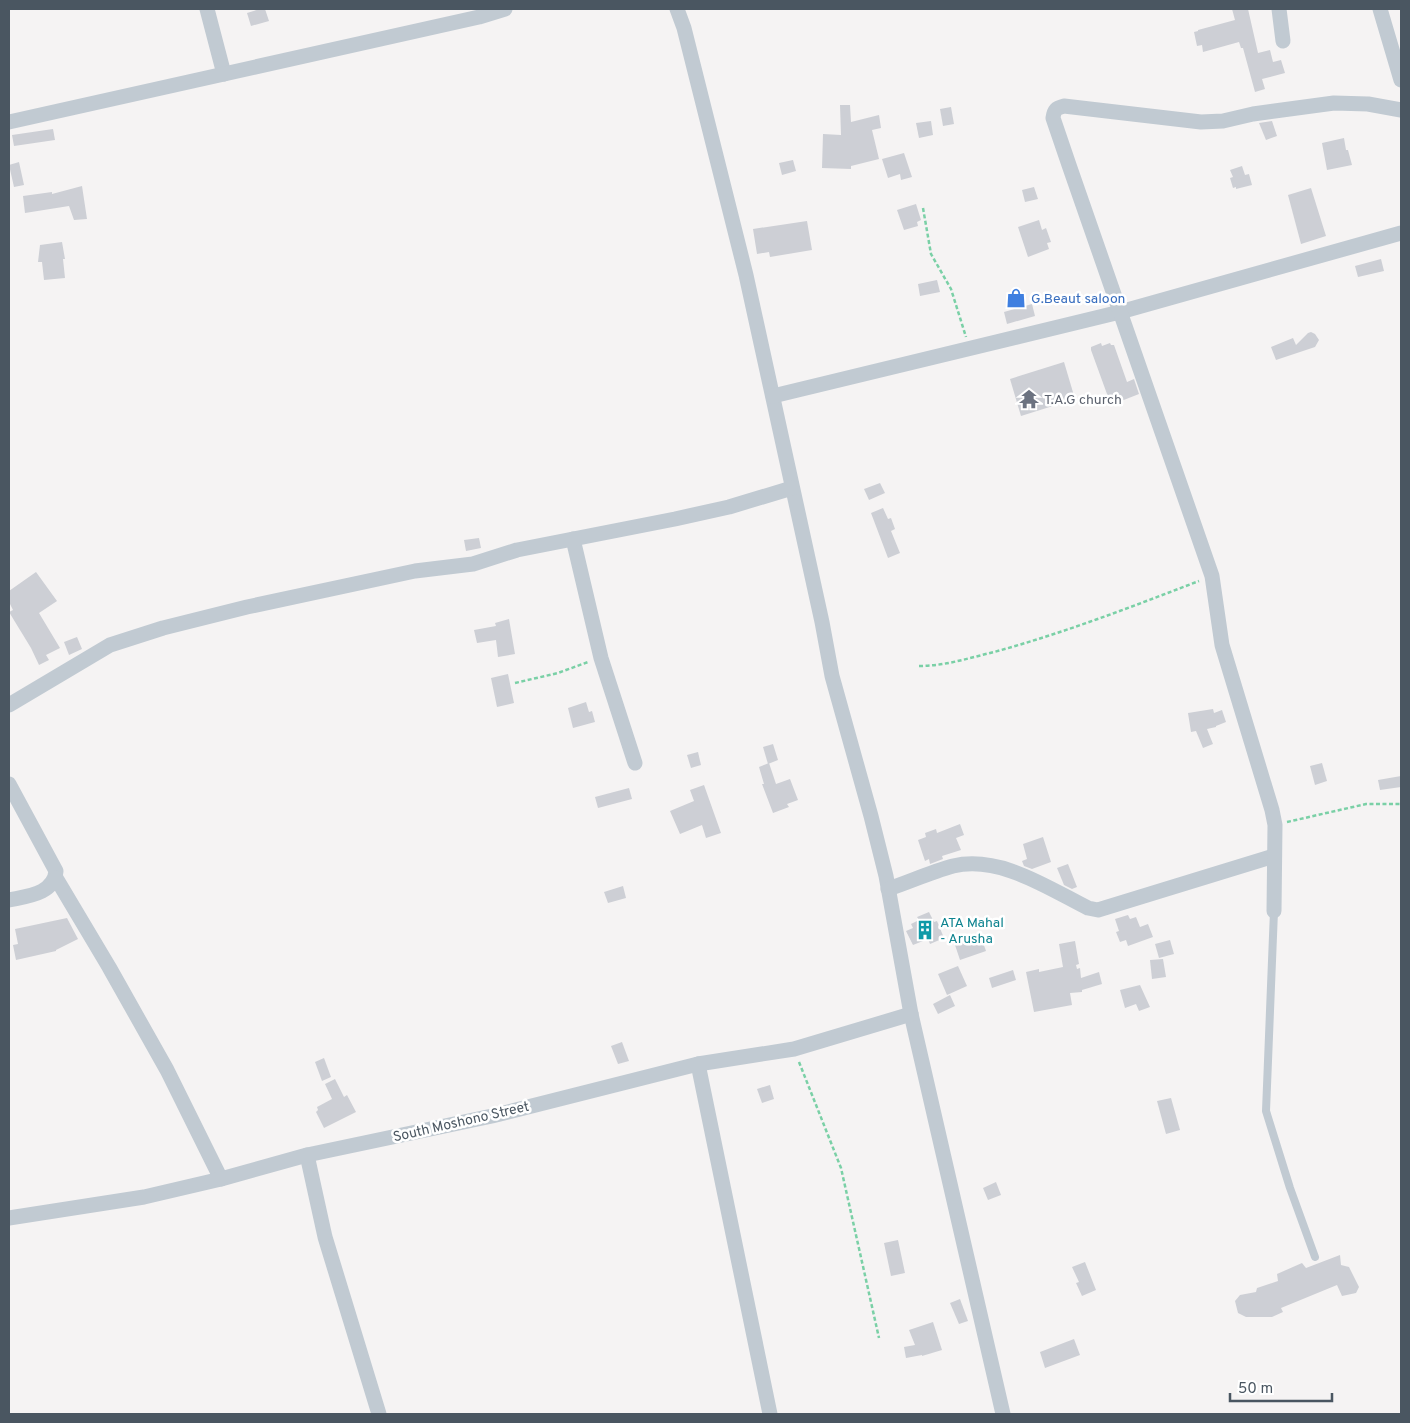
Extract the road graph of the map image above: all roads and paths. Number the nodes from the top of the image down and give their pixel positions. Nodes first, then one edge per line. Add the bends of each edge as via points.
1 (207, 9) edge
2 (505, 9) edge
3 (677, 9) edge
4 (1279, 9) edge
5 (1380, 9) edge
6 (1283, 41) dead end
7 (224, 74) junction
8 (1401, 80) edge
9 (1401, 110) edge
10 (9, 122) edge
11 (923, 208) dead end
12 (1401, 233) edge
13 (1120, 312) junction
14 (969, 348) junction
15 (773, 396) junction
16 (792, 488) junction
17 (573, 539) junction
18 (1212, 576) junction
19 (601, 658) junction
20 (919, 666) dead end
21 (515, 684) dead end
22 (9, 705) edge
23 (635, 762) dead end
24 (9, 784) edge
25 (1401, 804) edge
26 (1275, 826) junction
27 (1274, 856) junction
28 (56, 878) junction
29 (888, 889) junction
30 (9, 900) edge
31 (1274, 911) joint
32 (911, 1014) junction
33 (794, 1049) junction
34 (698, 1064) junction
35 (307, 1155) junction
36 (221, 1179) junction
37 (9, 1218) edge
38 (1315, 1257) dead end
39 (879, 1338) dead end
40 (380, 1414) edge
41 (770, 1414) edge
42 (1003, 1414) edge

1 - 7 street
2 - 7 street
3 - 15 street via 746,275
4 - 6 street
5 - 8 street
7 - 10 street
9 - 13 street via 1368,104 1334,103 1254,114 1224,122 1064,106 1055,110 1053,118
11 - 14 path via 931,254 951,289
12 - 13 street
13 - 14 street
13 - 18 street
14 - 15 street
15 - 16 street
16 - 17 street via 729,507
16 - 29 street via 832,676
17 - 19 street
17 - 22 street via 517,550 473,564 421,570 163,628 110,645
18 - 20 path via 1012,647 941,666
18 - 26 street via 1222,645
19 - 21 path
19 - 23 street
24 - 28 street via 54,864
25 - 26 path via 1366,804
26 - 27 street
27 - 29 street via 1098,910 991,865 954,866
27 - 31 street
28 - 30 street via 44,890
28 - 36 street via 167,1070
29 - 32 street
31 - 38 lane via 1266,1110
32 - 33 street, South Moshono Street
32 - 42 street
33 - 34 street, South Moshono Street
33 - 39 path via 842,1168
34 - 35 street, South Moshono Street via 492,1116
34 - 41 street
35 - 36 street, South Moshono Street
35 - 40 street via 325,1237
36 - 37 street, South Moshono Street via 144,1197

